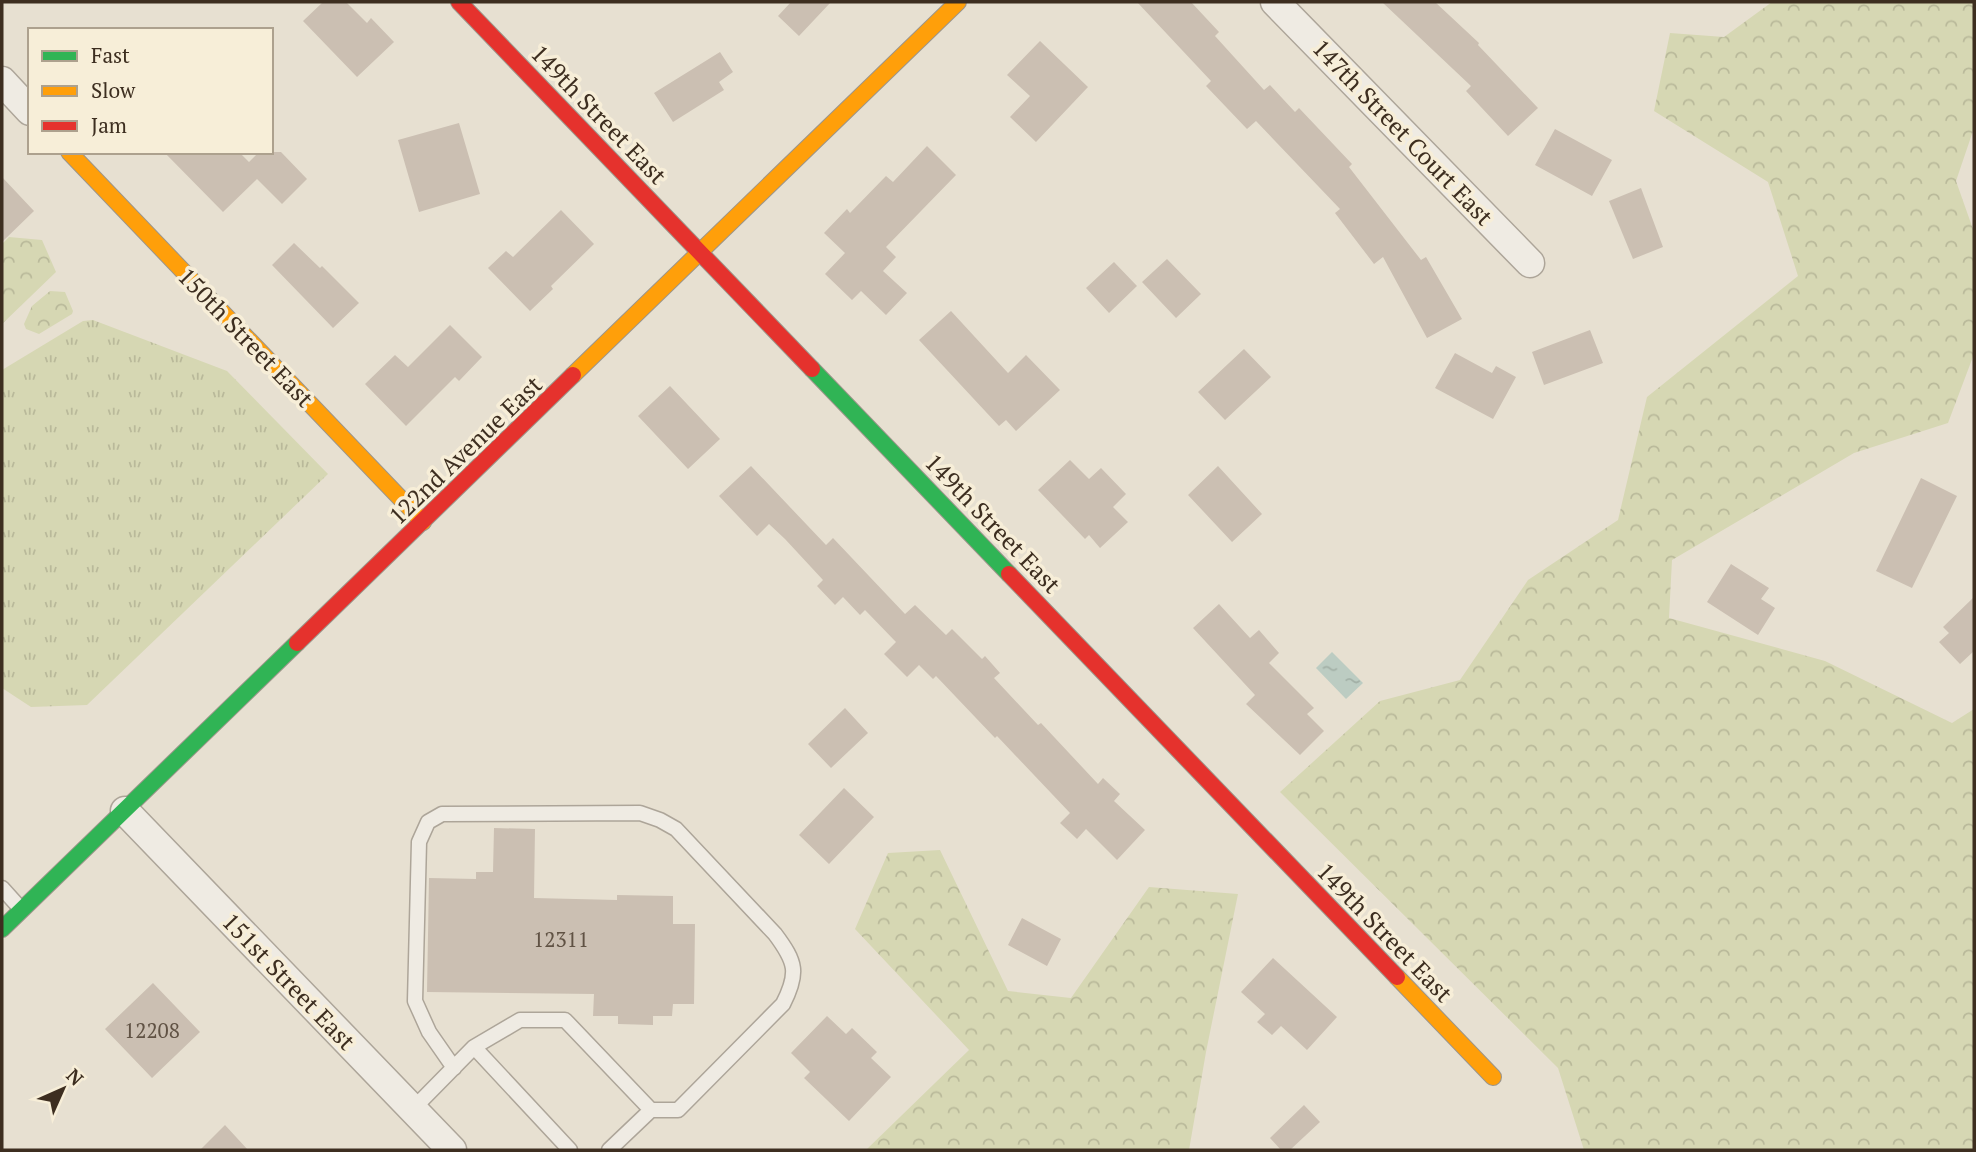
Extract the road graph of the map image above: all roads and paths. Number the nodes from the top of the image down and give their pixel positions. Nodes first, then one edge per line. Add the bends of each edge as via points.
1 (458, 2) edge
2 (958, 2) edge
3 (1275, 2) edge
4 (2, 81) edge
5 (28, 109) edge
6 (71, 154) edge
7 (701, 252) junction
8 (1530, 263) dead end
9 (423, 522) junction
10 (125, 811) junction
11 (2, 888) edge
12 (22, 909) junction
13 (2, 929) edge
14 (474, 1047) junction
15 (454, 1068) junction
16 (1493, 1077) dead end
17 (413, 1109) junction
18 (651, 1110) junction
19 (452, 1150) edge
20 (570, 1150) edge
21 (609, 1150) edge

1 - 7 street, 149th Street East
2 - 7 street, 122nd Avenue East
3 - 8 street, 147th Street Court East
4 - 5 street
6 - 9 street, 150th Street East
7 - 9 street, 122nd Avenue East
7 - 16 street, 149th Street East
9 - 10 street, 122nd Avenue East
10 - 12 street, 122nd Avenue East
10 - 17 street, 151st Street East
11 - 12 lane
12 - 13 street, 122nd Avenue East
14 - 15 lane
14 - 18 lane via 520,1020 565,1020
14 - 20 lane
15 - 17 lane
15 - 18 lane via 415,1001 419,842 428,822 442,814 640,813 676,829 775,934 795,971 783,1004 678,1110
17 - 19 street, 151st Street East
18 - 21 lane

